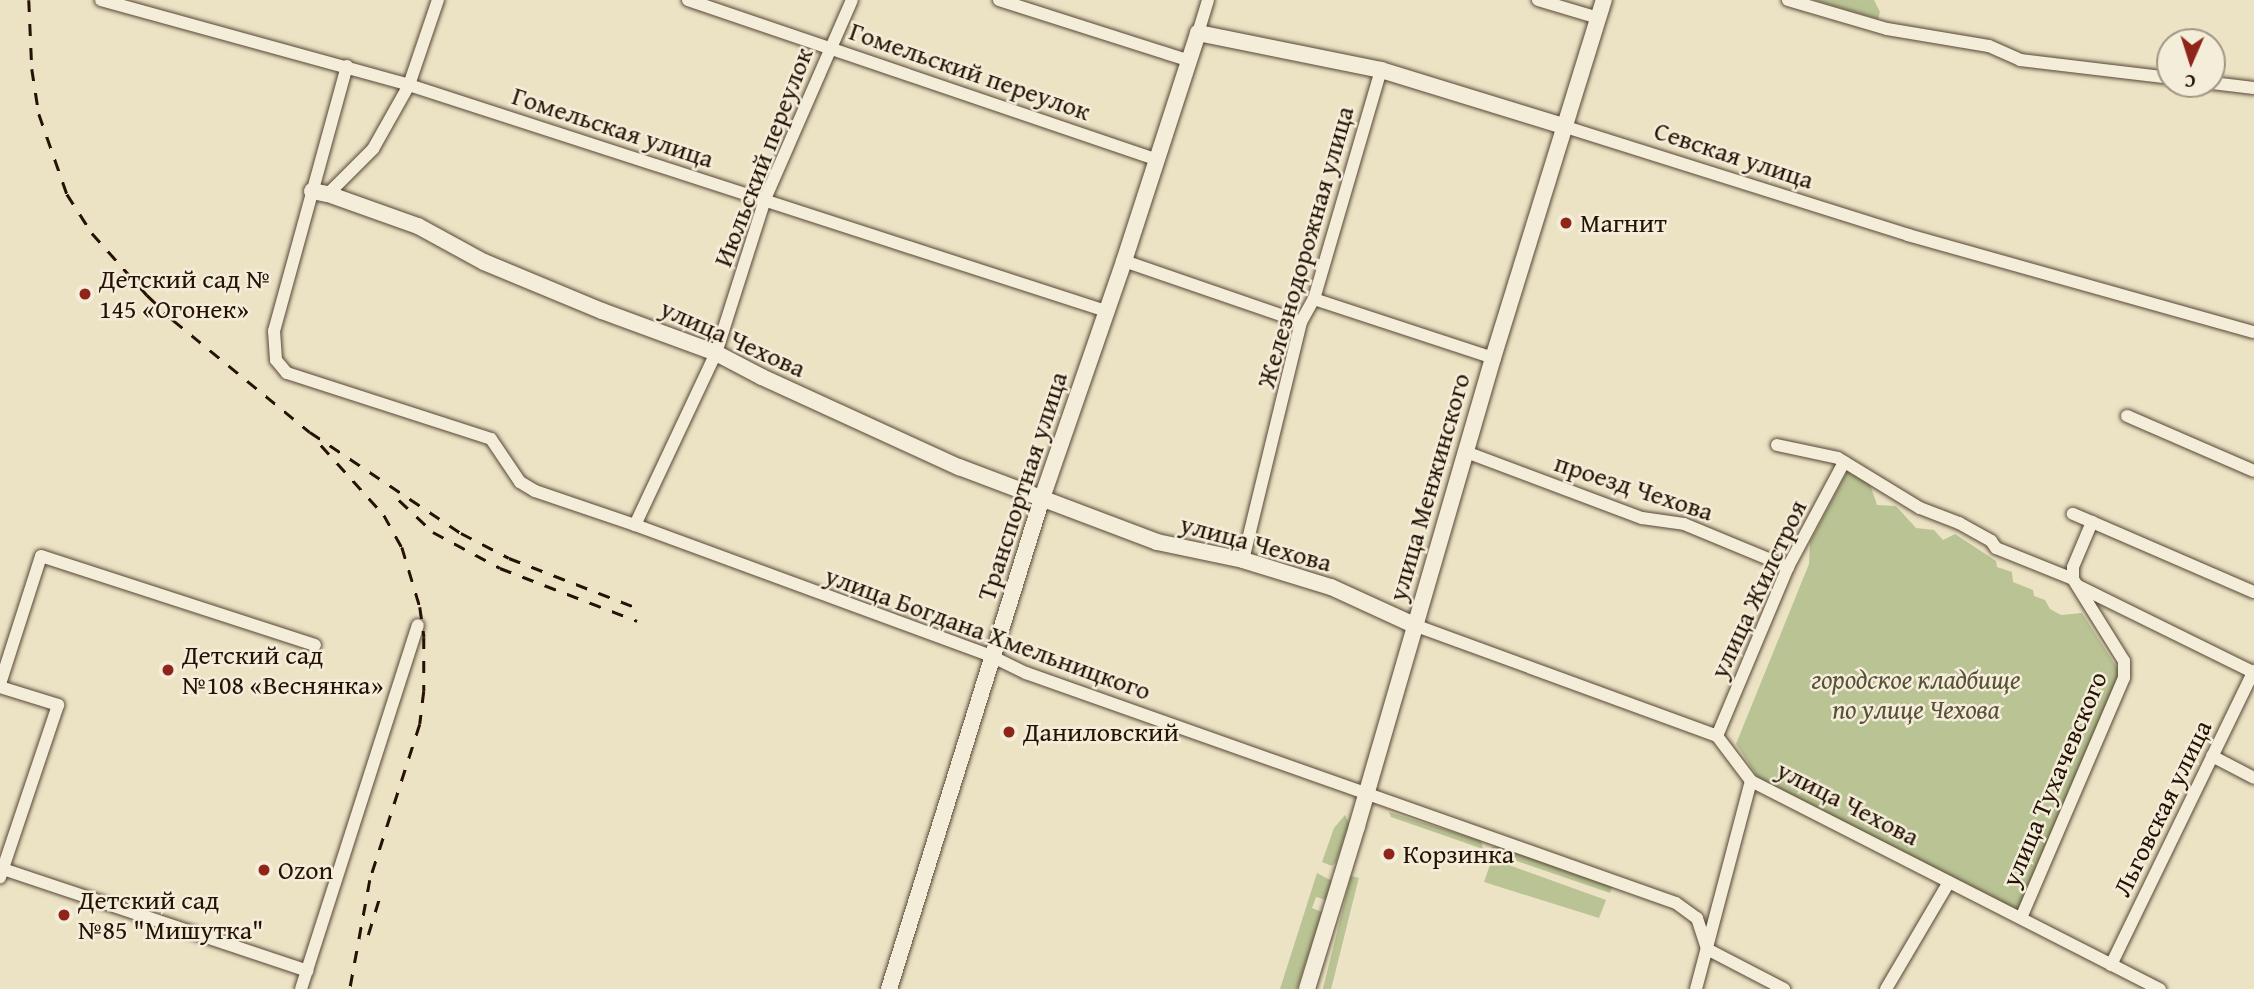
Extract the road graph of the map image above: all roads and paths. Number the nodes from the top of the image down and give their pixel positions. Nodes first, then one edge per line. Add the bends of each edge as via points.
1 (101, 0) edge
2 (149, 0) edge
3 (438, 0) edge
4 (688, 0) edge
5 (852, 0) edge
6 (999, 0) edge
7 (1208, 0) edge
8 (1538, 0) edge
9 (1604, 0) edge
10 (1788, 0) edge
11 (144, 13) junction
12 (1598, 18) junction
13 (1198, 33) junction
14 (830, 46) junction
15 (1187, 60) junction
16 (347, 66) junction
17 (1381, 70) junction
18 (2156, 76) edge
19 (409, 85) junction
20 (2226, 85) edge
21 (2254, 88) edge
22 (1566, 127) junction
23 (1157, 160) junction
24 (312, 191) junction
25 (328, 194) junction
26 (765, 199) junction
27 (1124, 261) junction
28 (1314, 299) junction
29 (1106, 311) junction
30 (1301, 322) junction
31 (2254, 332) edge
32 (716, 353) junction
33 (1493, 359) junction
34 (2127, 416) dead end
35 (1777, 445) dead end
36 (1465, 453) junction
37 (1844, 462) junction
38 (2254, 471) edge
39 (1042, 498) junction
40 (2073, 514) dead end
41 (2092, 522) junction
42 (635, 525) junction
43 (1243, 560) junction
44 (1788, 567) junction
45 (2075, 583) junction
46 (2254, 592) edge
47 (418, 625) dead end
48 (1414, 625) junction
49 (315, 645) dead end
50 (993, 657) junction
51 (2254, 671) edge
52 (0, 685) edge
53 (1717, 736) junction
54 (2212, 756) junction
55 (2254, 779) edge
56 (1751, 781) junction
57 (1366, 794) junction
58 (1, 873) edge
59 (1949, 882) junction
60 (2021, 918) junction
61 (1707, 949) junction
62 (2111, 965) junction
63 (307, 971) junction
64 (2144, 986) edge
65 (301, 989) edge
66 (888, 989) edge
67 (1307, 989) edge
68 (1696, 989) edge
69 (1784, 989) edge
70 (1886, 989) edge
71 (2160, 989) edge

1 - 11 street, Гомельская улица
2 - 11 street
3 - 19 street
4 - 14 street, Гомельский переулок
5 - 14 street, Июльский переулок
6 - 15 street
7 - 13 street, Транспортная улица
8 - 12 street
9 - 12 street, улица Менжинского
10 - 18 street via 1887,29 1989,46 2020,60
11 - 16 street, Гомельская улица
12 - 22 street, улица Менжинского
13 - 15 street, Транспортная улица
13 - 17 street, Севская улица
14 - 23 street, Гомельский переулок
14 - 26 street, Июльский переулок
15 - 23 street, Транспортная улица
16 - 19 street, Гомельская улица
16 - 24 street
17 - 22 street, Севская улица
17 - 28 street, Железнодорожная улица
19 - 25 street via 373,149
19 - 26 street, Гомельская улица
20 - 21 street
22 - 31 street, Севская улица via 1908,235
22 - 33 street, улица Менжинского
23 - 27 street, Транспортная улица
24 - 25 street, улица Чехова
24 - 42 street, улица Богдана Хмельницкого via 274,331 276,360 287,373 491,439 520,482 535,491
25 - 32 street, улица Чехова via 418,226 484,262 602,312
26 - 29 street, Гомельская улица
26 - 32 street, Июльский переулок
27 - 29 street, Транспортная улица
27 - 30 street
28 - 30 street, Железнодорожная улица
28 - 33 street
29 - 39 street, Транспортная улица
30 - 43 street, Железнодорожная улица
32 - 39 street, улица Чехова via 959,467
32 - 42 street, Июльский переулок
33 - 36 street, улица Менжинского
34 - 38 street
35 - 37 street
36 - 44 street, проезд Чехова via 1642,518 1684,524
36 - 48 street, улица Менжинского
37 - 44 street, улица Жилстроя
37 - 45 street via 1920,508 1991,541 1996,548
39 - 43 street, улица Чехова via 1157,542
39 - 50 street, Транспортная улица
40 - 41 street
41 - 45 street via 2073,567
41 - 46 street
42 - 50 street, улица Богдана Хмельницкого
43 - 48 street, улица Чехова via 1331,587
44 - 53 street, улица Жилстроя
45 - 51 street
45 - 60 street, улица Тухачевского via 2124,661 2124,678
47 - 63 street
48 - 53 street, улица Чехова
48 - 57 street, улица Менжинского
49 - 52 street via 41,556
50 - 57 street, улица Богдана Хмельницкого via 1026,673
50 - 66 street, Транспортная улица
51 - 54 street, Льговская улица
52 - 58 street via 58,705
53 - 56 street, улица Чехова
54 - 55 street
54 - 62 street, Льговская улица
56 - 59 street, улица Чехова
56 - 61 street
57 - 61 street, улица Богдана Хмельницкого via 1675,903 1697,918
57 - 67 street, улица Менжинского
58 - 63 street
59 - 60 street, улица Чехова
59 - 70 street
60 - 62 street, улица Чехова
61 - 68 street
61 - 69 street
62 - 64 street, улица Чехова
63 - 65 street
64 - 71 street, улица Чехова

